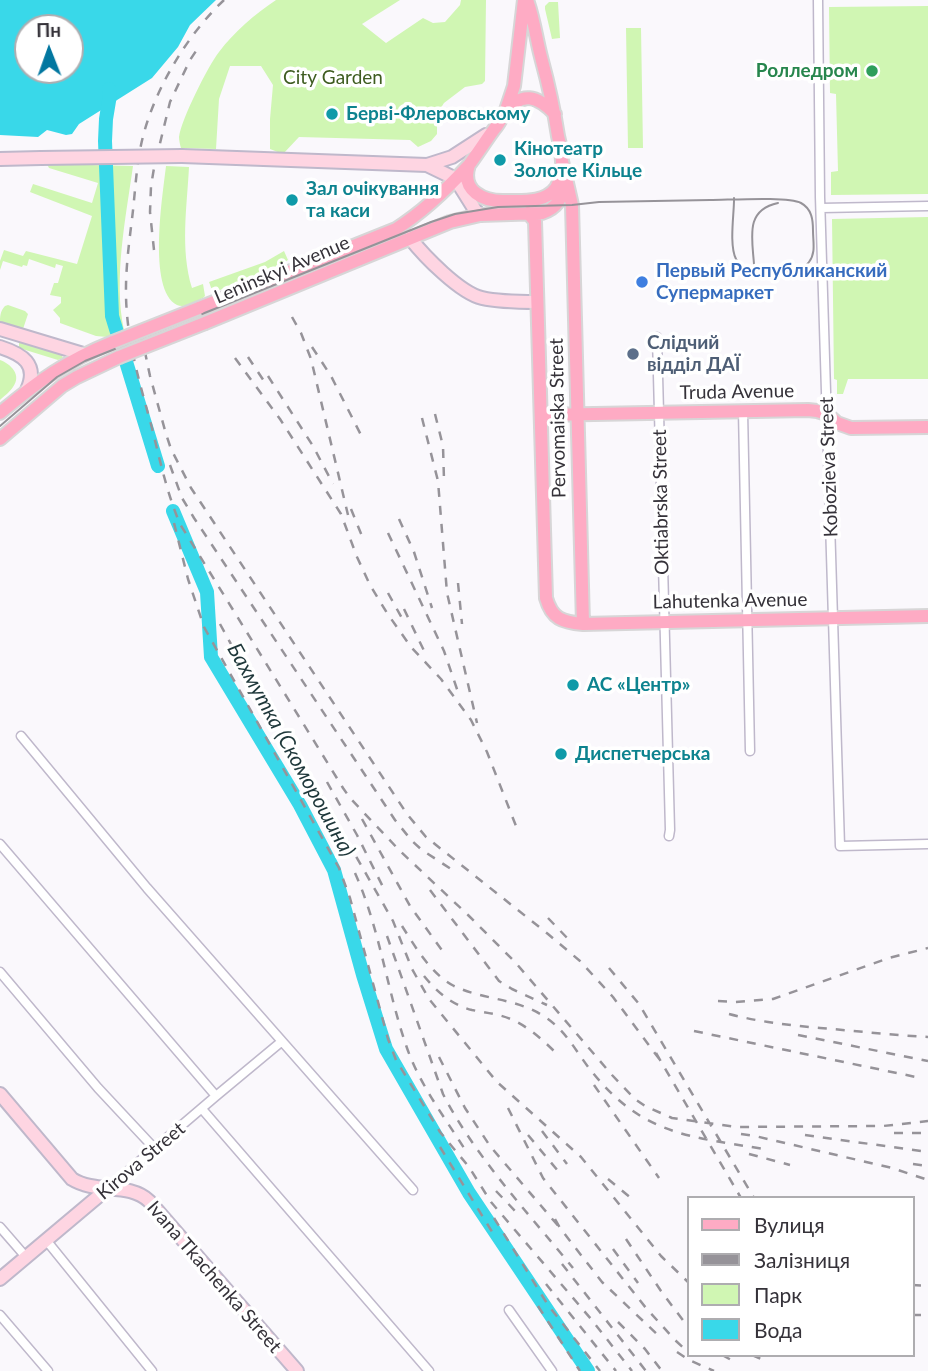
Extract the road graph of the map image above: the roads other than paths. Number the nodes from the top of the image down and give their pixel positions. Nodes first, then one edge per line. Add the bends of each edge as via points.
1 (525, 0) edge
2 (818, 0) edge
3 (555, 114) junction
4 (496, 125) junction
5 (0, 159) edge
6 (562, 161) junction
7 (427, 165) junction
8 (469, 165) junction
9 (456, 179) junction
10 (474, 192) junction
11 (432, 202) junction
12 (928, 206) edge
13 (821, 208) junction
14 (528, 213) junction
15 (480, 215) junction
16 (410, 238) junction
17 (537, 302) junction
18 (0, 329) edge
19 (16, 334) junction
20 (657, 337) dead end
21 (9, 350) edge
22 (83, 354) junction
23 (27, 390) junction
24 (743, 411) junction
25 (659, 412) junction
26 (0, 413) edge
27 (576, 413) junction
28 (827, 414) junction
29 (541, 415) junction
30 (928, 427) edge
31 (0, 439) edge
32 (546, 598) joint
33 (928, 616) edge
34 (834, 618) junction
35 (747, 621) junction
36 (664, 622) junction
37 (583, 624) junction
38 (20, 736) dead end
39 (750, 751) dead end
40 (668, 836) dead end
41 (0, 844) edge
42 (928, 844) edge
43 (0, 972) edge
44 (281, 1042) junction
45 (0, 1094) edge
46 (216, 1096) junction
47 (202, 1109) junction
48 (155, 1149) junction
49 (107, 1189) junction
50 (412, 1190) dead end
51 (0, 1227) edge
52 (46, 1240) junction
53 (26, 1257) junction
54 (0, 1279) edge
55 (509, 1310) dead end
56 (0, 1315) edge
57 (48, 1371) edge
58 (152, 1371) edge
59 (297, 1371) edge
60 (429, 1371) edge
61 (552, 1371) edge

1 - 3 main road
1 - 4 main road via 514,86
2 - 13 street, Kobozieva Street
3 - 4 main road via 537,99 526,98 515,102
3 - 6 main road
4 - 7 street via 475,144
4 - 8 main road
5 - 7 street, bridge via 182,156
6 - 10 main road via 556,188 534,201 497,201
6 - 14 main road, Leninskyi Avenue via 563,190 556,206
6 - 27 main road, Pervomaiska Street via 572,211
7 - 9 street
7 - 11 street via 439,185
8 - 9 main road, Leninskyi Avenue
8 - 10 main road via 466,180
9 - 10 street
9 - 11 main road, Leninskyi Avenue
9 - 15 street
11 - 22 main road, Leninskyi Avenue, bridge via 414,218 375,239
12 - 13 street
13 - 28 street, Kobozieva Street
14 - 15 main road, Leninskyi Avenue
14 - 17 main road, Pervomaiska Street via 535,221
15 - 16 main road, Leninskyi Avenue
16 - 17 street via 468,293
16 - 31 main road, Leninskyi Avenue, bridge via 77,377
17 - 29 main road, Pervomaiska Street
18 - 19 street
19 - 21 street
19 - 22 street
20 - 25 street, Oktiabrska Street
21 - 23 street via 27,362
22 - 23 main road, Leninskyi Avenue
23 - 26 main road, Leninskyi Avenue
24 - 25 main road, Truda Avenue
24 - 28 main road, Truda Avenue
24 - 35 street
25 - 27 main road, Truda Avenue
25 - 36 street, Oktiabrska Street
27 - 29 main road, Truda Avenue
27 - 37 main road, Pervomaiska Street
28 - 30 main road, Truda Avenue via 851,428
28 - 34 street, Kobozieva Street
29 - 32 main road, Pervomaiska Street
32 - 37 main road, Lahutenka Avenue via 553,614
33 - 34 main road, Lahutenka Avenue
34 - 35 main road, Lahutenka Avenue
34 - 42 street, Kobozieva Street via 839,846
35 - 36 main road, Lahutenka Avenue
35 - 39 street
36 - 37 main road, Lahutenka Avenue
36 - 40 street, Oktiabrska Street
38 - 44 street
41 - 46 street
43 - 48 street
44 - 46 street, Kirova Street
44 - 50 street
45 - 49 street, Ivana Tkachenka Street via 72,1179
46 - 47 street, Kirova Street
47 - 48 street, Kirova Street
47 - 60 street
48 - 49 street, Kirova Street
49 - 52 street, Kirova Street
49 - 59 street, Ivana Tkachenka Street via 143,1195
51 - 53 street
52 - 53 street, Kirova Street
52 - 58 street
53 - 54 street, Kirova Street
55 - 61 street
56 - 57 street

